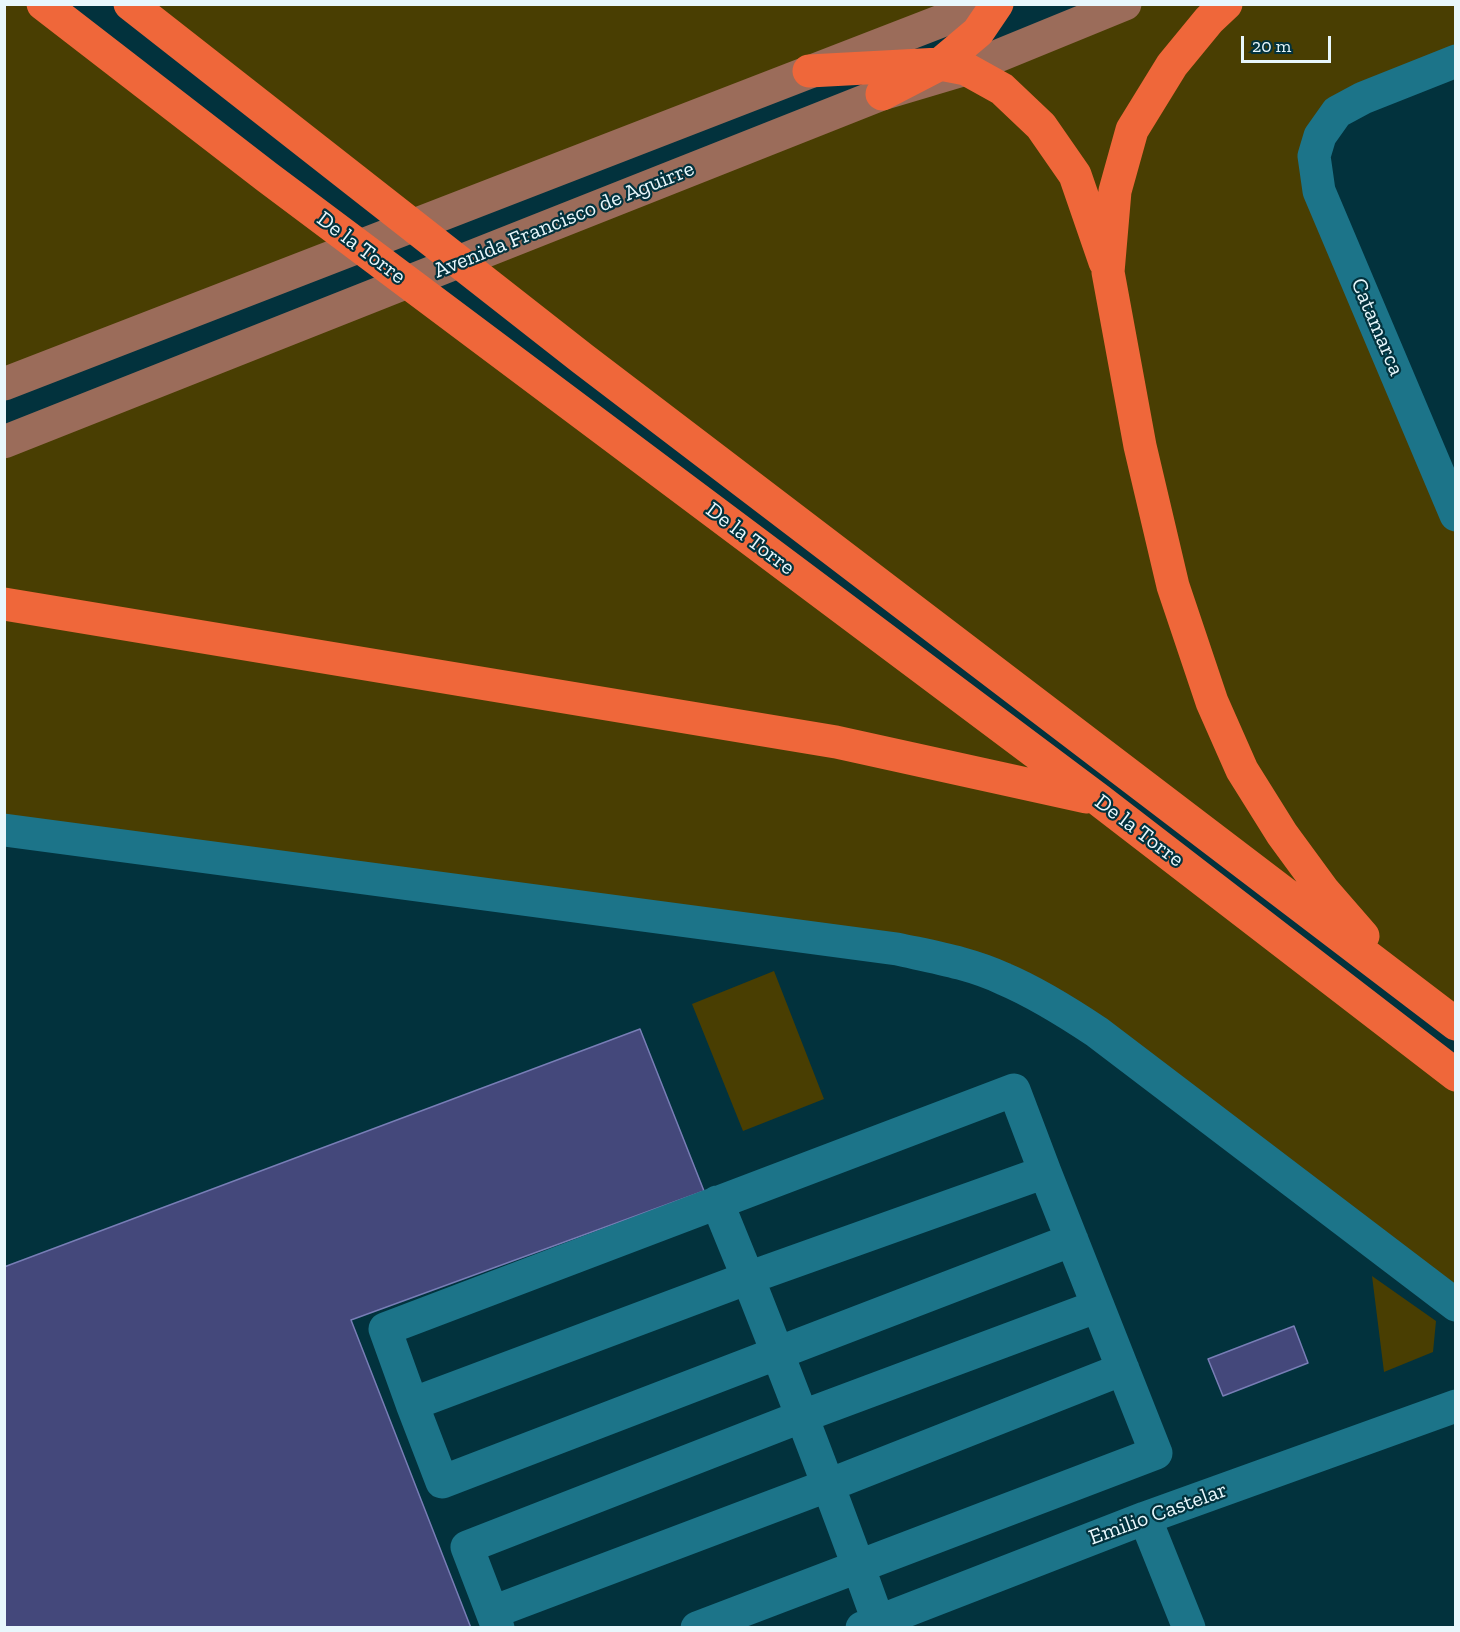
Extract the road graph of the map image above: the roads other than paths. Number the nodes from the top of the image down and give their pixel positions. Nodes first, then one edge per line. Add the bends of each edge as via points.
1 (43, 4) edge
2 (130, 4) edge
3 (985, 4) edge
4 (997, 4) edge
5 (1125, 4) edge
6 (1226, 4) edge
7 (1455, 61) edge
8 (953, 66) junction
9 (809, 71) junction
10 (1108, 272) junction
11 (4, 384) edge
12 (4, 442) edge
13 (1455, 516) edge
14 (4, 604) edge
15 (1099, 800) junction
16 (4, 830) edge
17 (1412, 991) junction
18 (1455, 1024) edge
19 (1455, 1076) edge
20 (1045, 1172) junction
21 (717, 1202) junction
22 (1072, 1240) junction
23 (748, 1278) junction
24 (1455, 1305) edge
25 (1098, 1306) junction
26 (778, 1354) junction
27 (1123, 1369) junction
28 (412, 1404) junction
29 (1455, 1406) edge
30 (803, 1416) junction
31 (828, 1485) junction
32 (1145, 1518) junction
33 (858, 1568) junction
34 (496, 1620) edge
35 (870, 1624) edge
36 (697, 1628) edge
37 (1190, 1628) edge

1 - 15 highway, De la Torre via 545,387
2 - 17 highway, De la Torre via 583,360
3 - 9 main road
4 - 8 highway
5 - 8 main road, Avenida Francisco de Aguirre
6 - 10 highway via 1172,65 1132,130 1115,191
7 - 13 street, Catamarca via 1337,112 1320,136 1314,156 1319,190
8 - 9 highway
8 - 10 highway via 1002,89 1041,126 1075,175
8 - 12 main road, Avenida Francisco de Aguirre
9 - 11 main road
10 - 17 highway via 1140,446 1173,586 1212,702 1242,770 1282,834 1323,890
14 - 15 highway via 836,742
15 - 19 highway, De la Torre
16 - 24 street via 897,949 958,962 1041,997 1097,1032
17 - 18 highway, De la Torre
20 - 21 street via 1014,1090
20 - 22 street
20 - 23 street
21 - 23 street
21 - 28 street via 385,1329
22 - 25 street
22 - 26 street
23 - 26 street
23 - 28 street
25 - 27 street
25 - 30 street
26 - 28 street via 442,1482
26 - 30 street
27 - 31 street
27 - 33 street via 1156,1453
29 - 32 street, Emilio Castelar
30 - 31 street
30 - 34 street via 467,1547
31 - 33 street
31 - 34 street
32 - 35 street, Emilio Castelar
32 - 37 street
33 - 35 street
33 - 36 street

